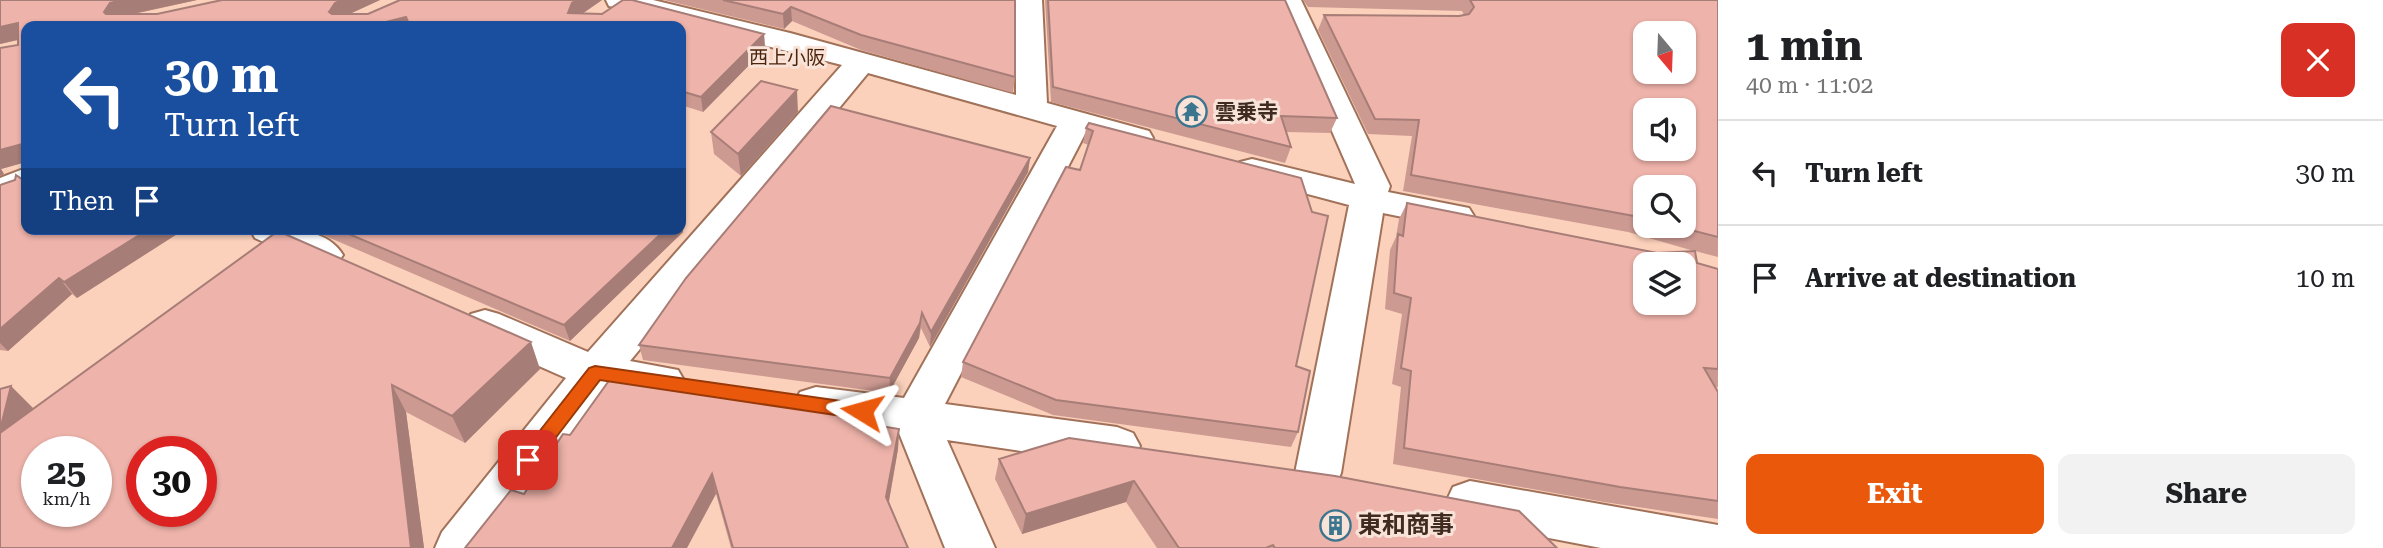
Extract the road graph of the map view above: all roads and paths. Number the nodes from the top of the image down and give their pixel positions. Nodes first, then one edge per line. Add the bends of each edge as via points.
1 (1029, 0) edge
2 (621, 1) edge
3 (1302, 12) edge
4 (596, 20) edge
5 (861, 62) junction
6 (1032, 110) junction
7 (1075, 122) junction
8 (1168, 147) edge
9 (1222, 161) edge
10 (21, 182) edge
11 (0, 192) edge
12 (1368, 199) junction
13 (1491, 222) edge
14 (288, 235) edge
15 (356, 269) edge
16 (457, 312) edge
17 (595, 373) junction
18 (702, 388) edge
19 (782, 400) edge
20 (915, 419) junction
21 (1157, 452) edge
22 (1318, 474) edge
23 (1425, 493) edge
24 (460, 548) edge
25 (970, 548) edge
26 (1718, 548) edge

1 - 6 street
2 - 4 street
2 - 5 street
3 - 12 street via 1373,186
5 - 6 street
5 - 17 street
6 - 7 street
7 - 8 street
7 - 20 street
9 - 12 street
10 - 11 street
12 - 13 street
12 - 22 street
14 - 15 street
16 - 17 street
17 - 18 street
17 - 24 street
19 - 20 street
20 - 21 street
20 - 25 street
23 - 26 street

